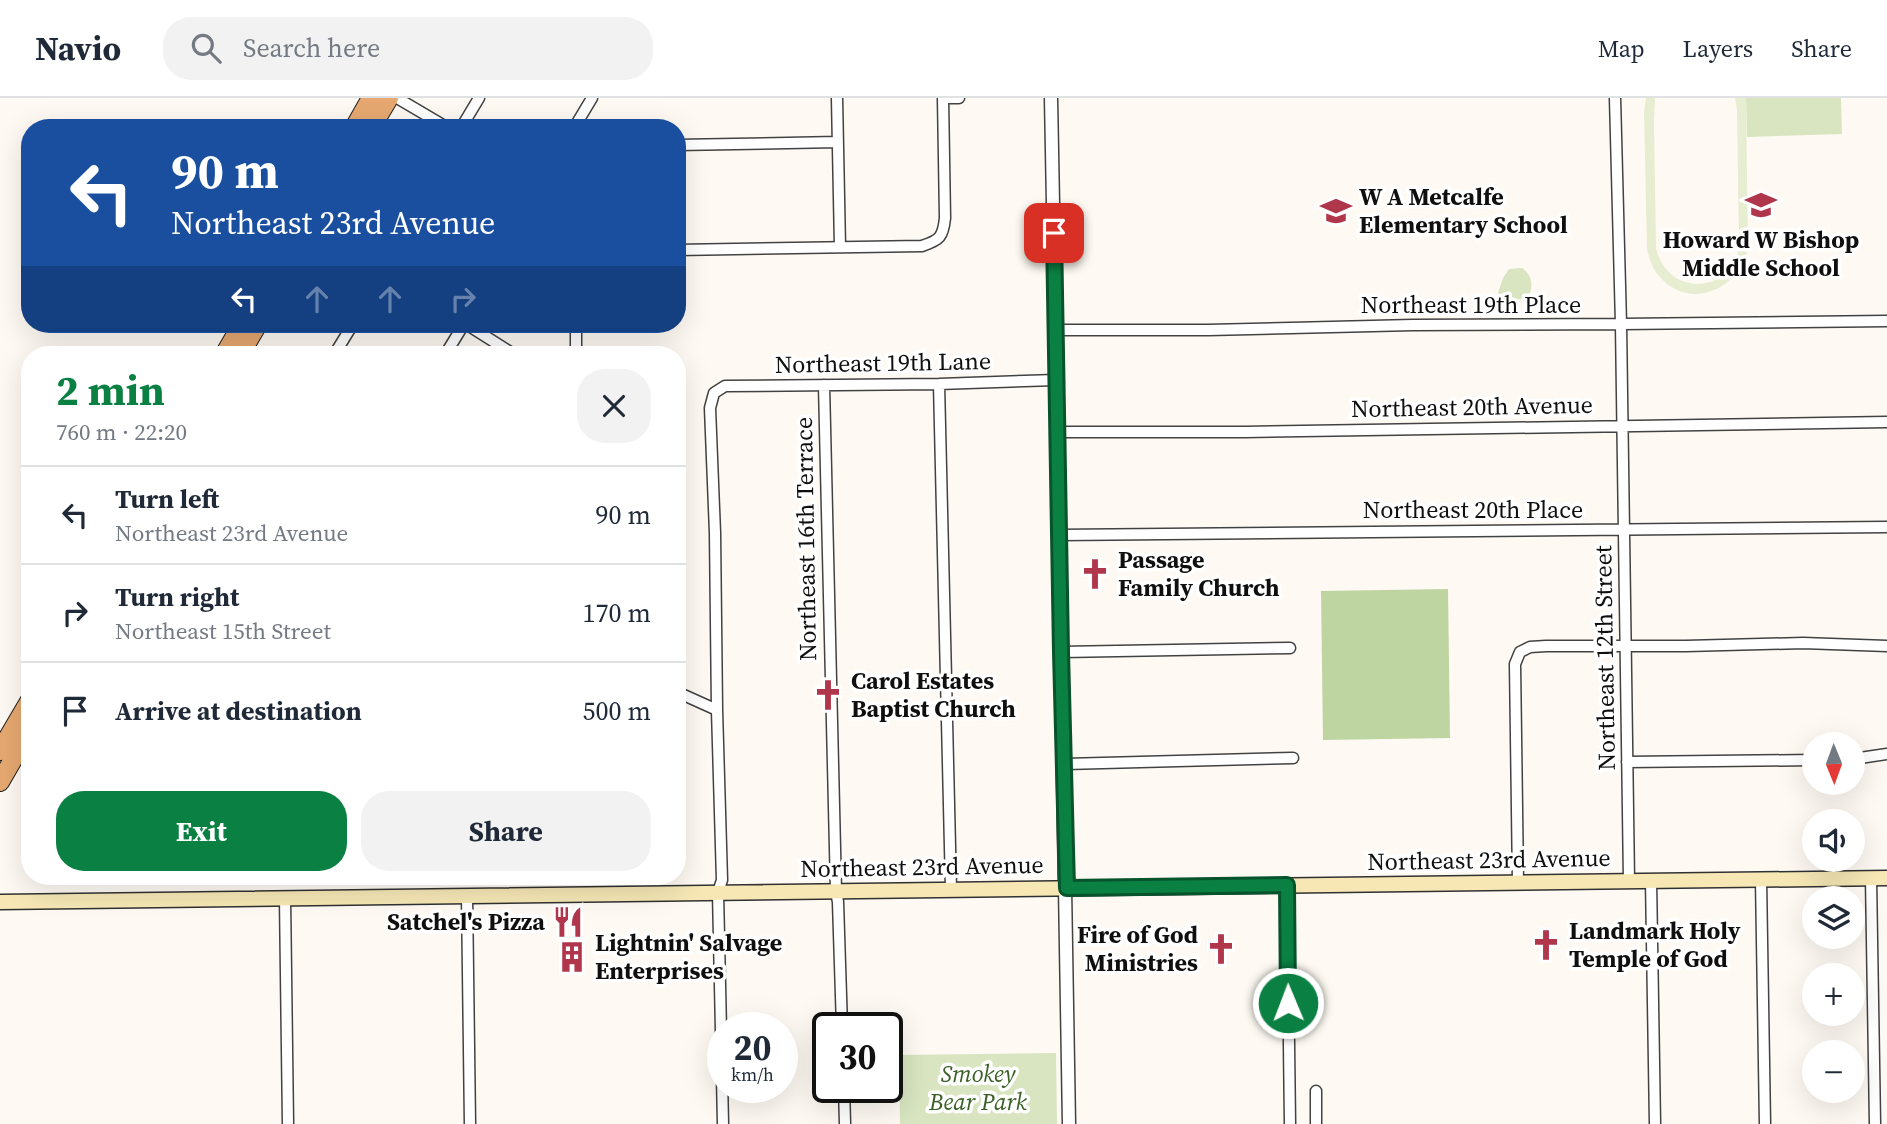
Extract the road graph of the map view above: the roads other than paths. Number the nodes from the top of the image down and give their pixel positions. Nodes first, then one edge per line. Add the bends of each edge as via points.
1 (371, 98) edge
2 (389, 98) edge
3 (397, 98) edge
4 (479, 98) edge
5 (592, 98) edge
6 (837, 98) edge
7 (943, 98) edge
8 (959, 98) edge
9 (1051, 98) edge
10 (1615, 98) edge
11 (359, 119) edge
12 (377, 119) edge
13 (433, 119) edge
14 (466, 119) edge
15 (579, 119) edge
16 (838, 142) junction
17 (686, 145) edge
18 (840, 247) junction
19 (686, 250) edge
20 (1887, 321) edge
21 (1621, 324) junction
22 (1055, 330) junction
23 (480, 333) edge
24 (500, 346) edge
25 (1056, 380) junction
26 (939, 384) junction
27 (824, 385) junction
28 (1887, 422) edge
29 (1622, 425) junction
30 (1058, 432) junction
31 (1887, 527) edge
32 (1624, 530) junction
33 (1059, 535) junction
34 (1625, 646) junction
35 (1887, 646) edge
36 (1290, 648) dead end
37 (1061, 652) junction
38 (686, 696) edge
39 (717, 710) junction
40 (21, 720) edge
41 (21, 739) edge
42 (1887, 754) edge
43 (4, 757) edge
44 (1866, 757) edge
45 (1293, 758) dead end
46 (1802, 760) edge
47 (1627, 762) junction
48 (1065, 764) junction
49 (0, 782) edge
50 (1871, 878) junction
51 (1887, 878) edge
52 (1761, 879) junction
53 (1651, 880) junction
54 (1629, 881) junction
55 (1518, 882) junction
56 (1287, 885) junction
57 (1067, 888) junction
58 (951, 889) junction
59 (836, 891) junction
60 (718, 892) junction
61 (467, 896) junction
62 (285, 898) junction
63 (0, 902) edge
64 (842, 1012) edge
65 (1316, 1091) dead end
66 (844, 1103) edge
67 (288, 1124) edge
68 (470, 1124) edge
69 (723, 1124) edge
70 (845, 1124) edge
71 (1069, 1124) edge
72 (1290, 1124) edge
73 (1316, 1124) edge
74 (1655, 1124) edge
75 (1765, 1124) edge
76 (1875, 1124) edge

1 - 11 highway
2 - 12 highway
3 - 13 street
4 - 14 street
5 - 15 street
6 - 16 street
7 - 8 street
7 - 18 street via 944,231 937,241 922,246
9 - 22 street
10 - 21 street, Northeast 12th Street
16 - 17 street
16 - 18 street
18 - 19 street
20 - 21 street, Northeast 19th Place
21 - 22 street, Northeast 19th Place
21 - 29 street, Northeast 12th Street
22 - 25 street
23 - 24 street
25 - 26 street, Northeast 19th Lane
25 - 30 street
26 - 27 street, Northeast 19th Lane
26 - 58 street
27 - 39 street, Northeast 19th Lane via 725,386 713,395
27 - 59 street, Northeast 16th Terrace
28 - 29 street, Northeast 20th Avenue
29 - 30 street, Northeast 20th Avenue
29 - 32 street, Northeast 12th Street
30 - 33 street
31 - 32 street, Northeast 20th Place
32 - 33 street, Northeast 20th Place
32 - 34 street, Northeast 12th Street
33 - 37 street
34 - 35 street
34 - 47 street, Northeast 12th Street
34 - 55 street via 1530,647 1519,654 1515,664
36 - 37 street
37 - 48 street
38 - 39 street
39 - 60 street via 722,880
40 - 43 highway
41 - 43 highway
42 - 44 street
43 - 49 highway
45 - 48 street
46 - 47 street
47 - 54 street, Northeast 12th Street
48 - 57 street
50 - 51 main road, Northeast 23rd Avenue
50 - 52 main road, Northeast 23rd Avenue
50 - 76 street
52 - 53 main road, Northeast 23rd Avenue
52 - 75 street
53 - 54 main road, Northeast 23rd Avenue
53 - 74 street
54 - 55 main road, Northeast 23rd Avenue
55 - 56 main road, Northeast 23rd Avenue
56 - 57 main road, Northeast 23rd Avenue
56 - 72 street
57 - 58 main road, Northeast 23rd Avenue
57 - 71 street
58 - 59 main road, Northeast 23rd Avenue
59 - 60 main road, Northeast 23rd Avenue
59 - 64 street, Northeast 16th Terrace
60 - 61 main road, Northeast 23rd Avenue
60 - 69 street
61 - 62 main road, Northeast 23rd Avenue
61 - 68 street
62 - 63 main road, Northeast 23rd Avenue
62 - 67 street
65 - 73 street
66 - 70 street

